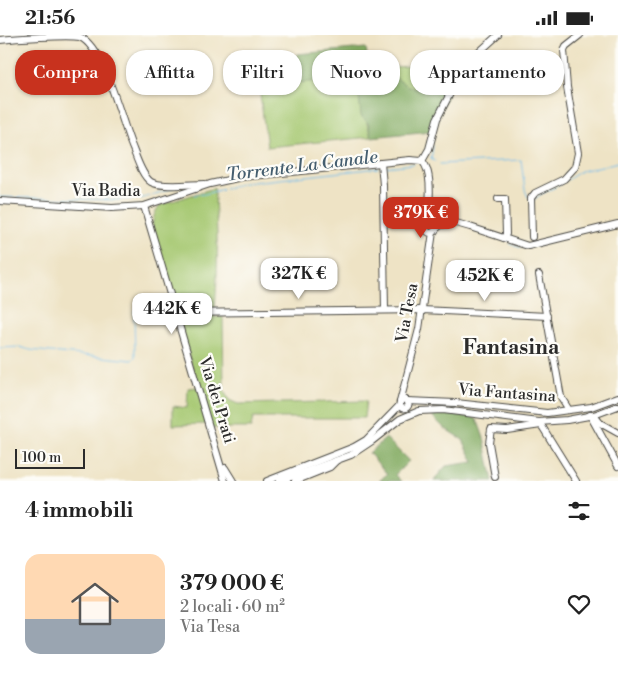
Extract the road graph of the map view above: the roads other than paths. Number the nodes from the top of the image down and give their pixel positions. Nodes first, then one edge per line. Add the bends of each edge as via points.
1 (498, 35) edge
2 (580, 35) edge
3 (23, 36) edge
4 (0, 40) edge
5 (422, 161) junction
6 (381, 166) junction
7 (210, 184) junction
8 (498, 199) dead end
9 (0, 201) edge
10 (144, 206) junction
11 (618, 224) edge
12 (432, 226) junction
13 (532, 237) dead end
14 (504, 238) junction
15 (539, 275) dead end
16 (385, 310) junction
17 (422, 310) junction
18 (177, 313) junction
19 (548, 316) junction
20 (562, 397) junction
21 (618, 397) edge
22 (404, 404) junction
23 (618, 406) edge
24 (570, 411) junction
25 (558, 412) junction
26 (592, 415) junction
27 (540, 423) junction
28 (618, 433) edge
29 (220, 458) junction
30 (336, 461) junction
31 (618, 465) edge
32 (495, 477) dead end
33 (225, 481) edge
34 (233, 481) edge
35 (267, 481) edge
36 (280, 481) edge
37 (294, 481) edge
38 (576, 481) edge

1 - 5 street via 460,74 437,119 430,149
2 - 13 street via 564,50 578,153 575,167 564,179 531,198
3 - 4 street
3 - 7 street via 70,35 80,37 90,46 114,93 138,161 150,182 159,185
5 - 6 street
5 - 12 street, Via Tesa via 426,164 430,181
6 - 7 street via 242,177
6 - 16 street
7 - 10 street, Via Badia
8 - 14 street via 505,199
9 - 10 street, Via Badia
10 - 18 street, Via dei Prati
11 - 14 street via 528,246
12 - 14 street via 456,223
12 - 17 street, Via Tesa
15 - 19 street
16 - 17 street
16 - 18 street
17 - 19 street
17 - 22 street, Via Tesa
18 - 29 street, Via dei Prati
19 - 20 street
20 - 24 street
20 - 25 street
21 - 24 street, Via Fantasina
22 - 25 street, Via Fantasina via 423,401
22 - 35 street via 366,440 354,447
23 - 26 street, Via Fantasina
24 - 25 street, Via Fantasina
26 - 27 street, Via Fantasina
26 - 28 street
26 - 31 street
27 - 30 street via 443,410 419,411 400,419 362,449
27 - 32 street via 507,430 491,429 489,443
27 - 38 street, Via Fantasina
29 - 33 street, Via dei Prati
29 - 34 street, Via dei Prati
30 - 36 street
30 - 37 street via 330,467

